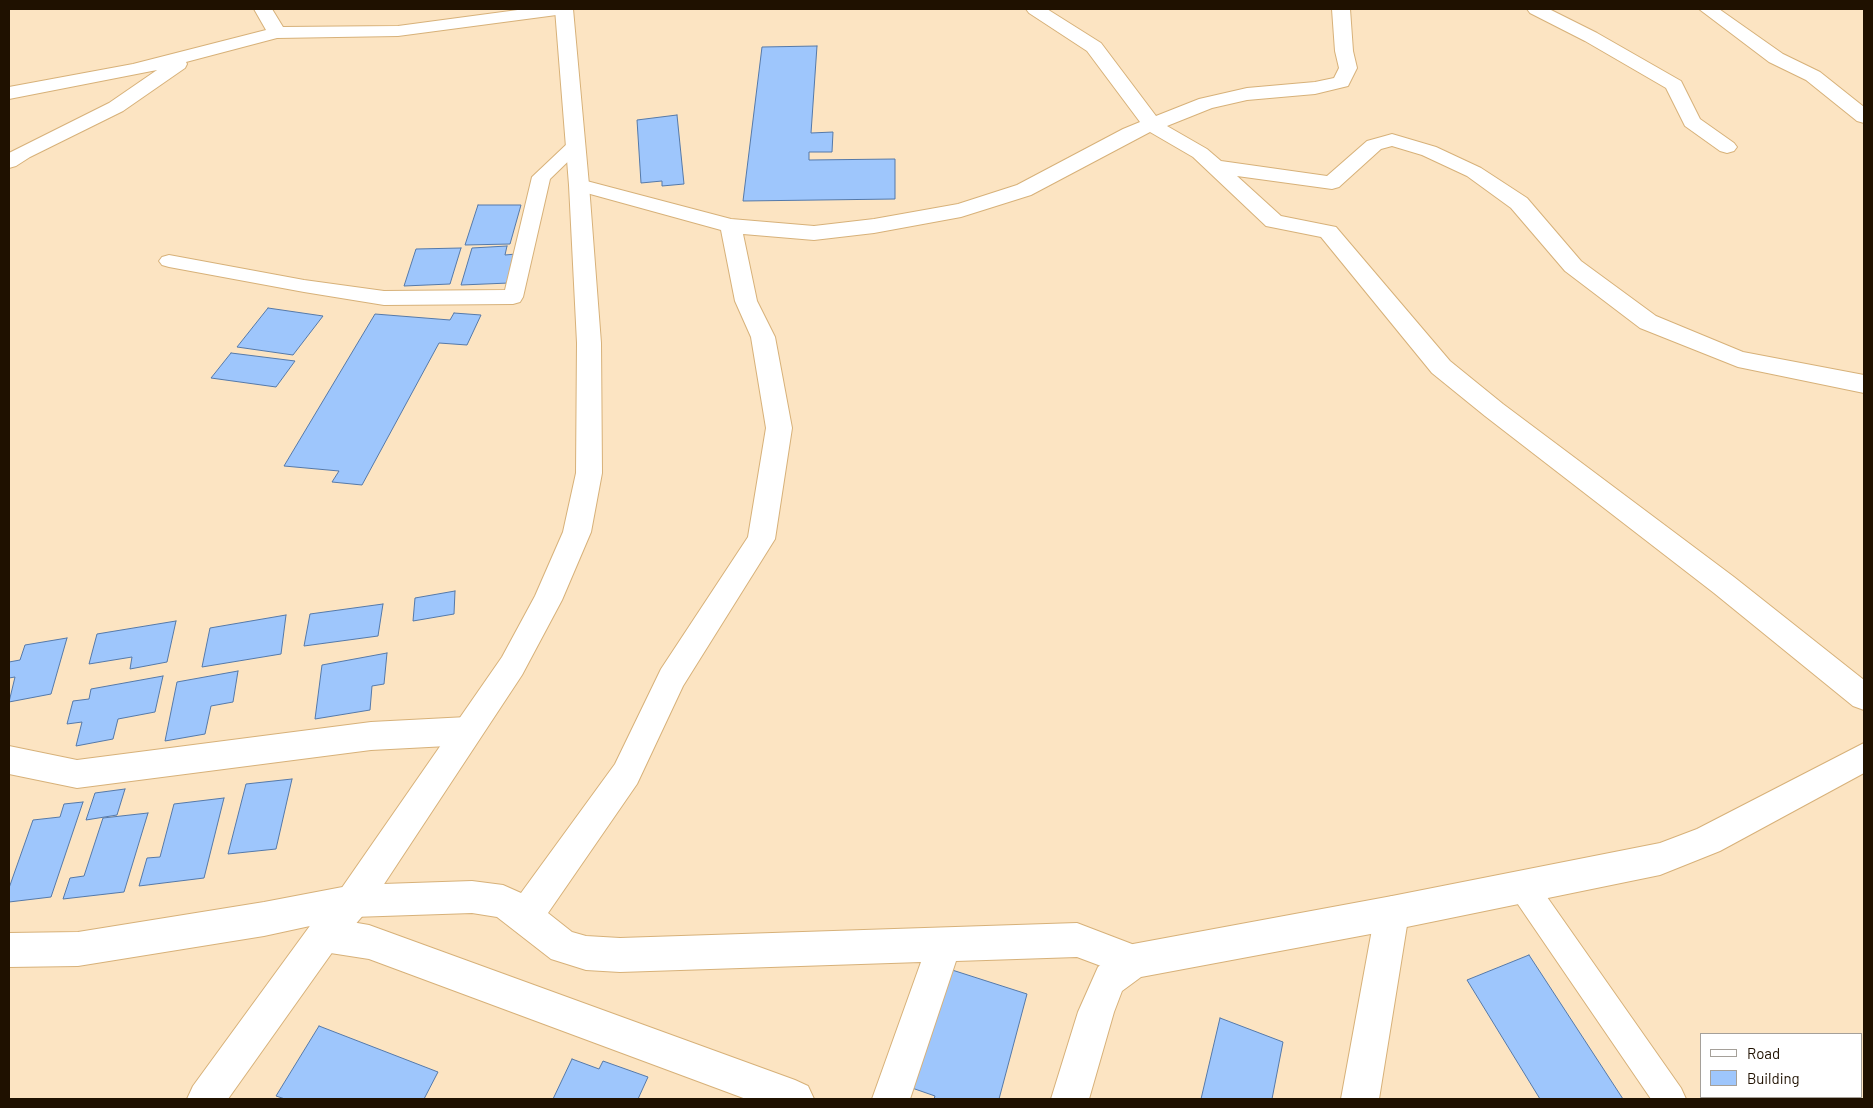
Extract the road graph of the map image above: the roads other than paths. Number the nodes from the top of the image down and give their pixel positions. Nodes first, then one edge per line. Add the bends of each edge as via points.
1 (262, 9) edge
2 (564, 9) edge
3 (1035, 9) edge
4 (1341, 9) edge
5 (1536, 9) edge
6 (1708, 9) edge
7 (277, 33) junction
8 (193, 54) junction
9 (9, 93) edge
10 (1864, 117) edge
11 (1153, 126) junction
12 (575, 146) junction
13 (1727, 147) dead end
14 (9, 162) edge
15 (1213, 166) junction
16 (579, 186) junction
17 (731, 226) junction
18 (169, 261) dead end
19 (1864, 384) edge
20 (1864, 697) edge
21 (467, 731) junction
22 (1864, 757) edge
23 (9, 760) edge
24 (1524, 887) junction
25 (353, 901) junction
26 (1392, 913) junction
27 (525, 916) junction
28 (324, 934) junction
29 (944, 945) junction
30 (9, 950) edge
31 (1133, 961) junction
32 (206, 1099) edge
33 (795, 1099) edge
34 (891, 1099) edge
35 (1070, 1099) edge
36 (1360, 1099) edge
37 (1670, 1099) edge

1 - 7 street
2 - 7 street via 398,32
2 - 12 street
3 - 11 street via 1094,46
4 - 11 street via 1348,68 1341,82 1315,88 1247,94 1206,103
5 - 13 street via 1674,85 1692,122
6 - 10 street via 1776,58 1813,76
7 - 8 street
8 - 9 street via 134,70
8 - 14 street via 116,107
11 - 15 street via 1200,153
11 - 17 street via 1130,133 1024,190 961,210 814,233
12 - 16 street
12 - 18 lane via 541,177 514,297 384,298
15 - 19 street via 1332,183 1374,145 1392,140 1429,151 1474,172 1519,203 1573,266 1648,322 1738,359
15 - 20 street via 1274,221 1328,232 1441,367
16 - 17 street
16 - 21 street via 589,343 589,473 577,532 548,600 512,666
17 - 27 street via 746,301 763,337 779,428 761,539 672,678 626,774
21 - 23 street via 371,736 77,774
21 - 25 street
22 - 24 street via 1708,840 1660,859
24 - 26 street
24 - 37 lane
25 - 27 street via 472,897 503,901
25 - 28 street
25 - 30 street via 78,949
26 - 31 street
26 - 36 street
27 - 29 street via 563,948 620,955
28 - 32 street
28 - 33 street via 369,942
29 - 31 street via 1077,940
29 - 34 street
31 - 35 street via 1110,979 1096,1012

